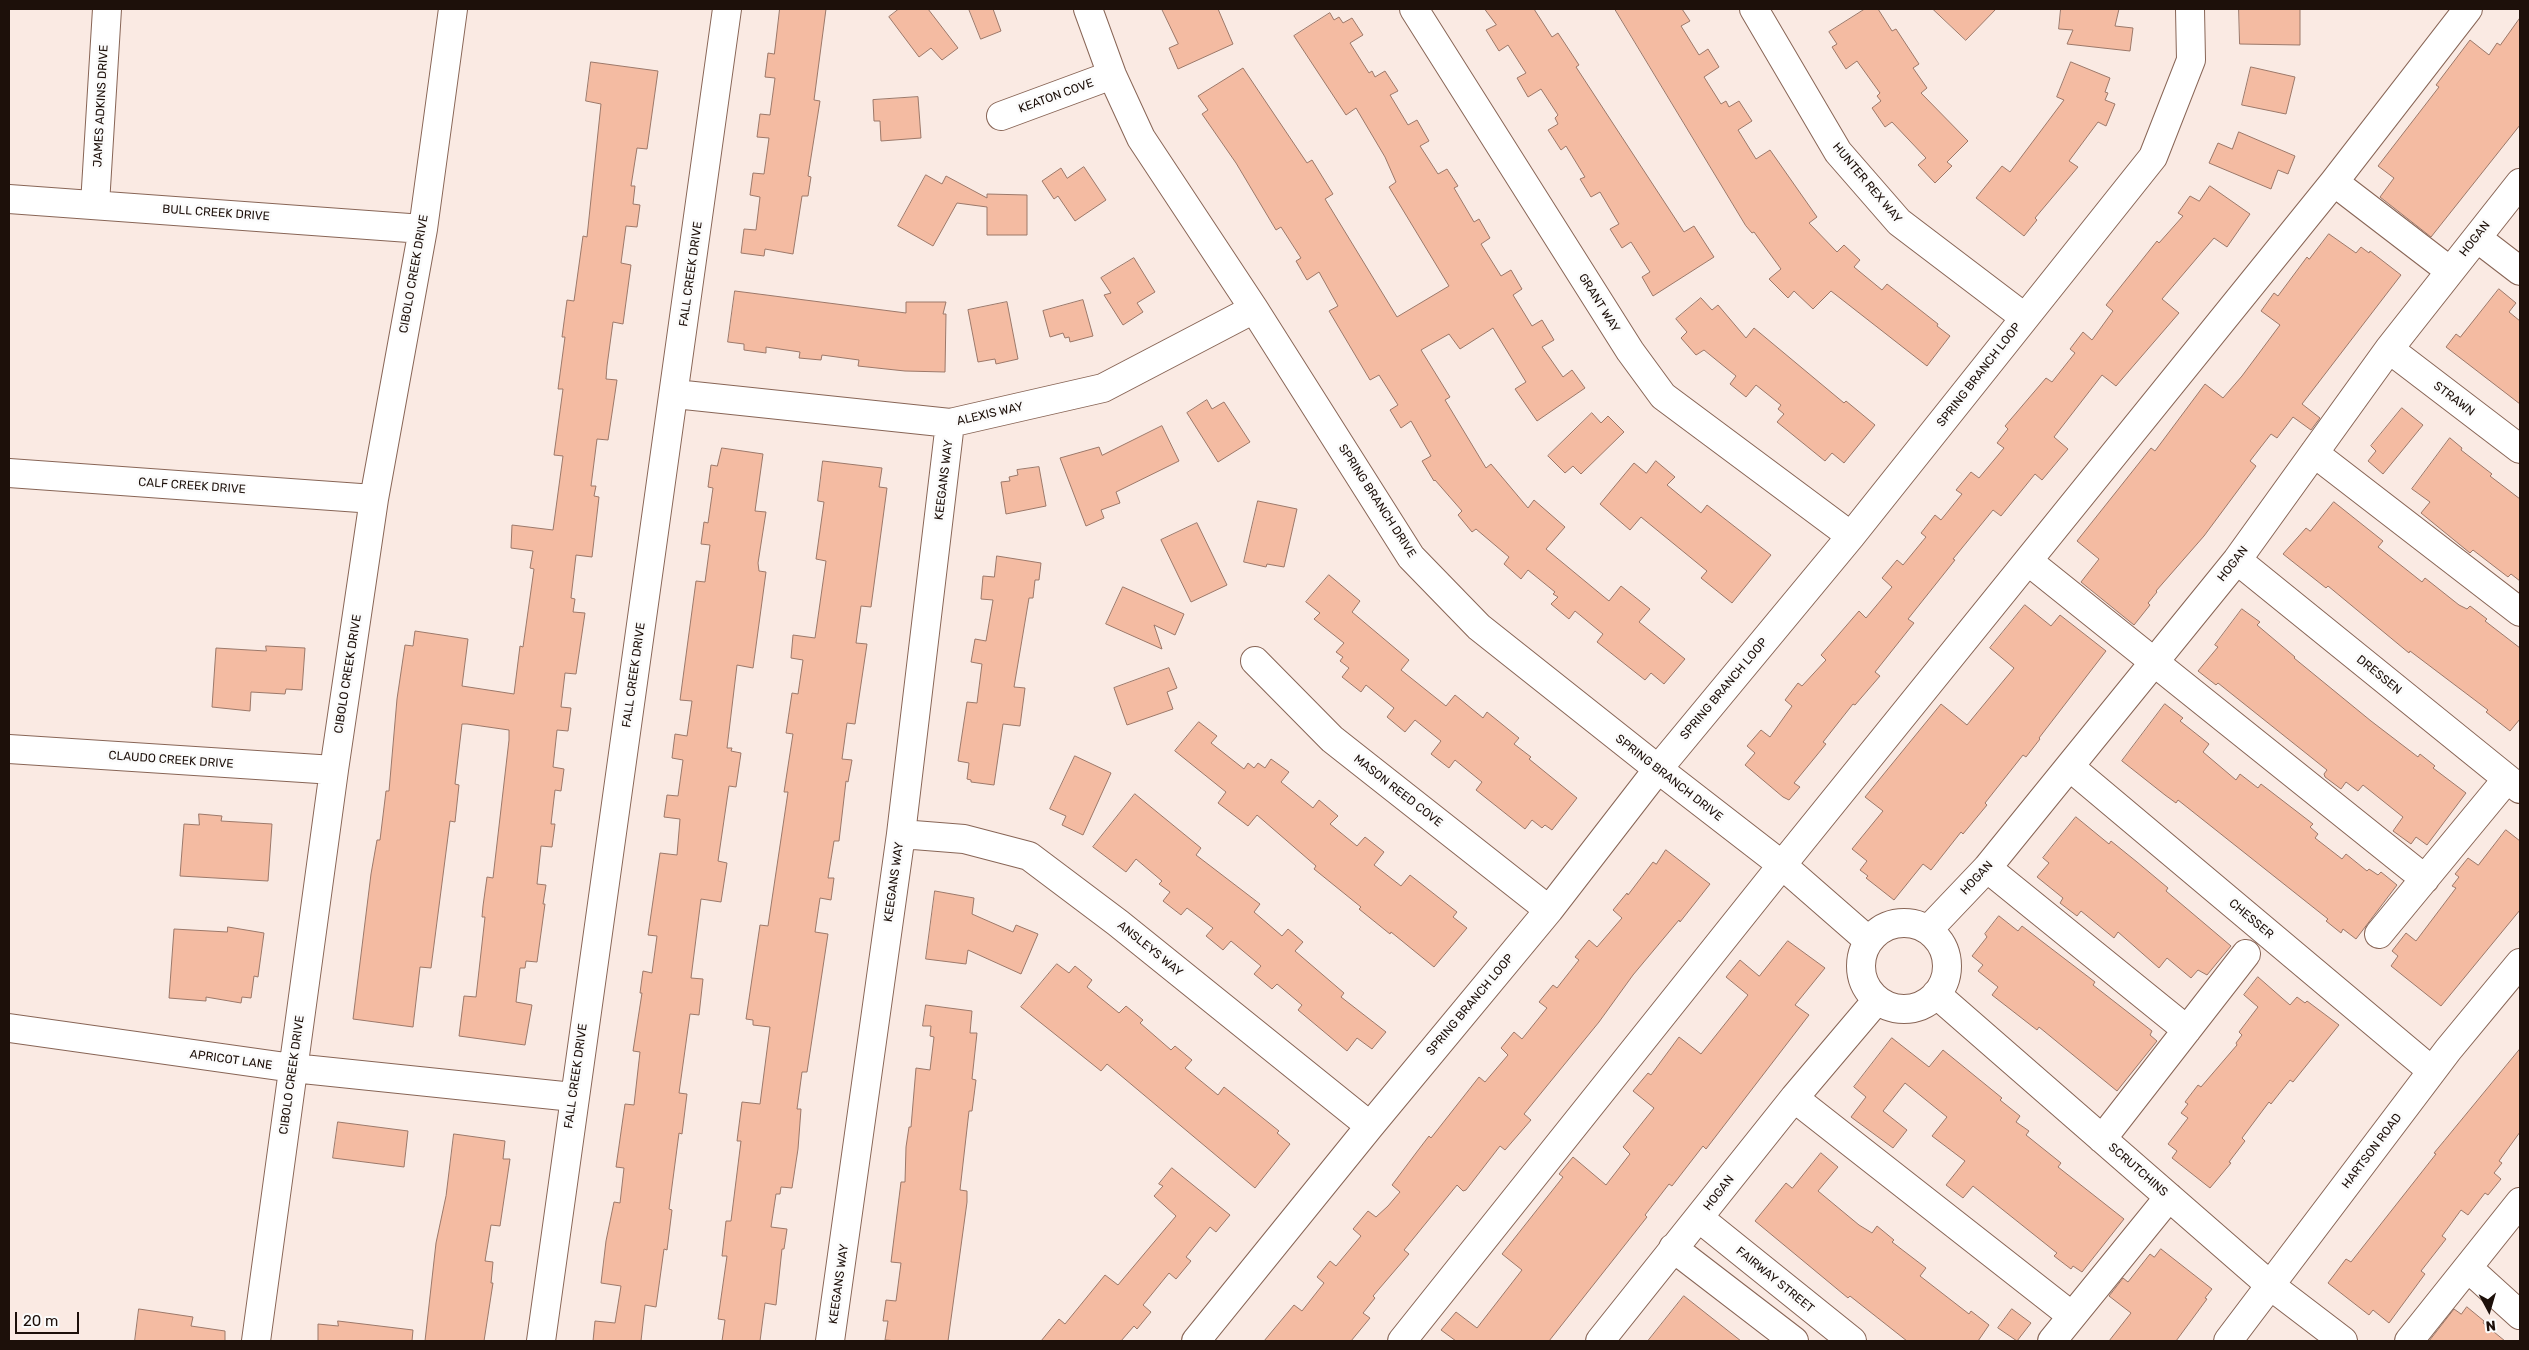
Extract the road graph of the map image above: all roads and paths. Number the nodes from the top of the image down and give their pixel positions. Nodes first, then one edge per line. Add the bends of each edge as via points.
1 (107, 9) edge
2 (453, 9) edge
3 (722, 9) edge
4 (727, 9) edge
5 (1088, 9) edge
6 (1414, 9) edge
7 (2190, 9) edge
8 (2468, 9) edge
9 (1761, 11) edge
10 (1112, 76) junction
11 (1001, 116) dead end
12 (2334, 182) junction
13 (2520, 183) edge
14 (9, 198) edge
15 (95, 204) junction
16 (423, 229) junction
17 (2477, 238) junction
18 (2450, 271) junction
19 (2520, 271) edge
20 (1254, 309) junction
21 (2024, 318) junction
22 (2389, 348) junction
23 (675, 394) junction
24 (950, 422) junction
25 (2520, 449) edge
26 (2314, 453) junction
27 (9, 474) edge
28 (374, 499) junction
29 (1851, 536) junction
30 (2238, 560) junction
31 (2028, 561) junction
32 (2520, 612) edge
33 (1255, 661) dead end
34 (2155, 662) junction
35 (9, 749) edge
36 (2070, 768) junction
37 (1658, 769) junction
38 (334, 770) junction
39 (2514, 784) edge
40 (901, 834) junction
41 (1782, 865) junction
42 (1987, 868) junction
43 (2424, 879) junction
44 (1549, 910) junction
45 (1928, 930) junction
46 (2379, 934) dead end
47 (1869, 941) junction
48 (2246, 954) dead end
49 (2520, 963) edge
50 (1936, 994) junction
51 (1877, 1000) junction
52 (9, 1028) edge
53 (2187, 1030) junction
54 (293, 1068) junction
55 (2432, 1070) junction
56 (573, 1097) junction
57 (1794, 1098) junction
58 (1370, 1126) junction
59 (2102, 1140) junction
60 (2169, 1197) junction
61 (2520, 1202) edge
62 (1699, 1218) junction
63 (1673, 1248) junction
64 (2468, 1268) junction
65 (2270, 1286) junction
66 (2520, 1315) edge
67 (2072, 1316) junction
68 (256, 1341) edge
69 (541, 1341) edge
70 (830, 1341) edge
71 (1196, 1341) edge
72 (1402, 1341) edge
73 (1600, 1341) edge
74 (1794, 1341) edge
75 (1852, 1341) edge
76 (2052, 1341) edge
77 (2228, 1341) edge
78 (2343, 1341) edge
79 (2409, 1341) edge

1 - 15 street, JAMES ADKINS DRIVE
2 - 16 street, CIBOLO CREEK DRIVE
3 - 4 street
4 - 23 street, FALL CREEK DRIVE
5 - 10 street, SPRING BRANCH DRIVE
6 - 29 street, GRANT WAY via 1630,351 1663,396
7 - 21 street, SPRING BRANCH LOOP via 2191,60 2153,158
8 - 12 street
9 - 21 street, HUNTER REX WAY via 1838,152 1899,222
10 - 11 street, KEATON COVE
10 - 20 street, SPRING BRANCH DRIVE via 1141,138
12 - 18 street
12 - 31 street
13 - 17 street, HOGAN
14 - 15 street, BULL CREEK DRIVE
15 - 16 street, BULL CREEK DRIVE
16 - 28 street, CIBOLO CREEK DRIVE
17 - 18 street, HOGAN
17 - 19 street
18 - 22 street, HOGAN
20 - 24 street, ALEXIS WAY via 1103,388
20 - 37 street, SPRING BRANCH DRIVE via 1411,557 1479,627
21 - 29 street, SPRING BRANCH LOOP
22 - 25 street, STRAWN
22 - 26 street, HOGAN
23 - 24 street, ALEXIS WAY
23 - 56 street, FALL CREEK DRIVE
24 - 40 street, KEEGANS WAY
26 - 30 street, HOGAN
26 - 32 street
27 - 28 street, CALF CREEK DRIVE
28 - 38 street, CIBOLO CREEK DRIVE
29 - 37 street, SPRING BRANCH LOOP
30 - 34 street, HOGAN
30 - 39 street, DRESSEN
31 - 34 street
31 - 41 street
33 - 44 street, MASON REED COVE via 1332,739
34 - 36 street, HOGAN
34 - 43 street
35 - 38 street, CLAUDO CREEK DRIVE
36 - 42 street, HOGAN
36 - 55 street, CHESSER
37 - 41 street, SPRING BRANCH DRIVE
37 - 44 street, SPRING BRANCH LOOP
38 - 54 street, CIBOLO CREEK DRIVE
39 - 43 street
40 - 58 street, ANSLEYS WAY via 964,839 1029,856 1118,923
40 - 70 street, KEEGANS WAY
41 - 47 street, SPRING BRANCH DRIVE
41 - 72 street
42 - 45 street, HOGAN
42 - 53 street
43 - 46 street
44 - 58 street, SPRING BRANCH LOOP
45 - 47 street via 1915,924 1889,925
45 - 50 street via 1945,953 1947,967 1944,982
47 - 51 street via 1861,966 1868,990
48 - 53 street
49 - 55 street, HARTSON ROAD
50 - 51 street via 1926,1003 1908,1008 1889,1006
50 - 59 street, SCRUTCHINS
51 - 57 street, HOGAN
52 - 54 street, APRICOT LANE
53 - 59 street
54 - 56 street, APRICOT LANE
54 - 68 street, CIBOLO CREEK DRIVE
55 - 65 street, HARTSON ROAD
56 - 69 street, FALL CREEK DRIVE
57 - 62 street, HOGAN
57 - 67 street
58 - 71 street, SPRING BRANCH LOOP
59 - 60 street, SCRUTCHINS
60 - 65 street, SCRUTCHINS
60 - 67 street
61 - 64 street
62 - 63 street, HOGAN
62 - 75 street, FAIRWAY STREET
63 - 73 street, HOGAN
63 - 74 street
64 - 66 street
64 - 79 street
65 - 77 street, HARTSON ROAD
65 - 78 street, SCRUTCHINS
67 - 76 street

